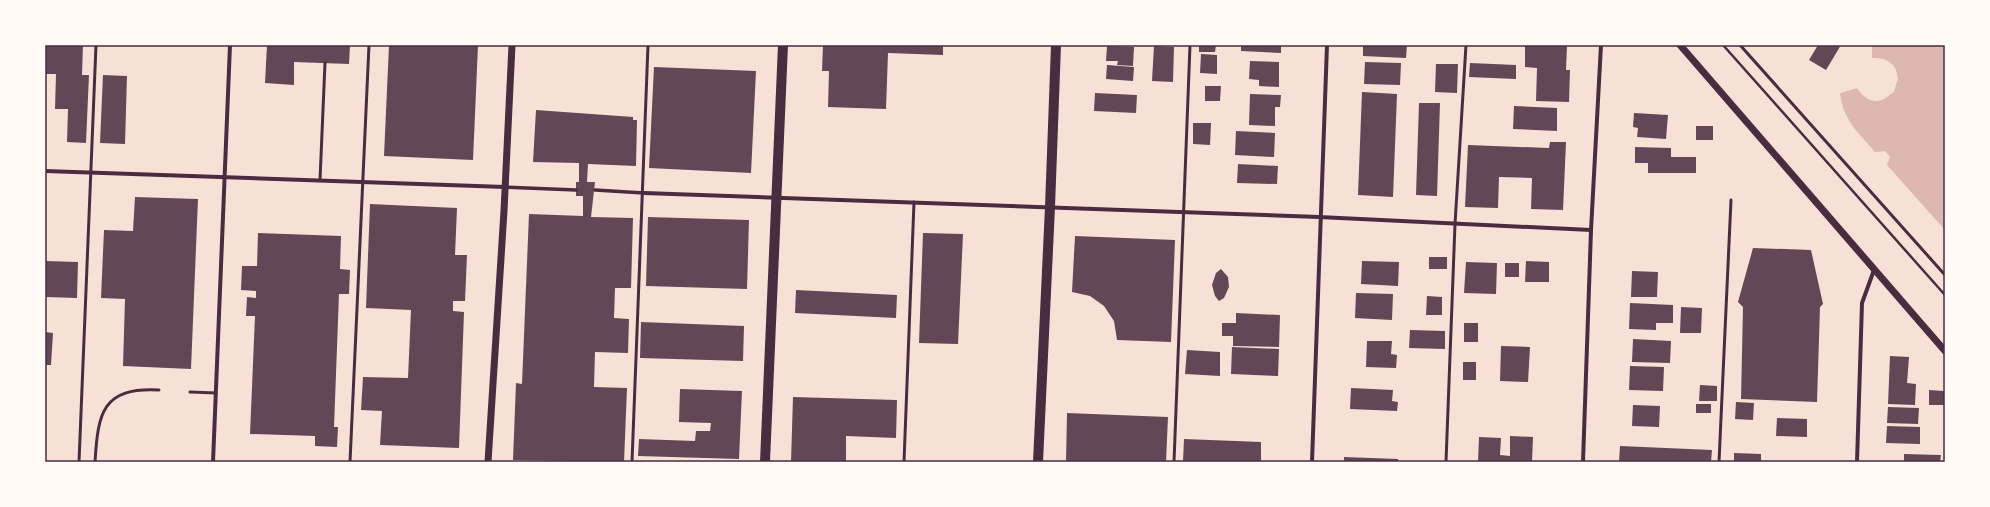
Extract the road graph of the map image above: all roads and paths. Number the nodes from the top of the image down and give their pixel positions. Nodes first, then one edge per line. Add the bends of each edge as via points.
1 (96, 45) edge
2 (230, 45) edge
3 (369, 45) edge
4 (512, 45) edge
5 (648, 45) edge
6 (783, 45) edge
7 (1056, 45) edge
8 (1190, 45) edge
9 (1327, 45) edge
10 (1466, 45) edge
11 (1601, 45) edge
12 (1680, 45) edge
13 (1723, 45) edge
14 (1740, 45) edge
15 (325, 63) dead end
16 (45, 171) edge
17 (91, 173) junction
18 (225, 177) junction
19 (320, 180) junction
20 (362, 181) junction
21 (505, 186) junction
22 (576, 190) dead end
23 (595, 190) dead end
24 (644, 193) junction
25 (776, 197) junction
26 (1731, 200) dead end
27 (914, 202) junction
28 (1050, 207) junction
29 (1184, 212) junction
30 (1319, 217) junction
31 (1455, 224) junction
32 (1591, 230) junction
33 (1874, 270) junction
34 (1945, 275) edge
35 (1945, 295) edge
36 (1945, 351) edge
37 (159, 390) dead end
38 (190, 392) dead end
39 (216, 393) junction
40 (79, 462) edge
41 (95, 462) edge
42 (213, 462) edge
43 (350, 462) edge
44 (488, 462) edge
45 (632, 462) edge
46 (765, 462) edge
47 (904, 462) edge
48 (1038, 462) edge
49 (1174, 462) edge
50 (1312, 462) edge
51 (1446, 462) edge
52 (1583, 462) edge
53 (1719, 462) edge
54 (1856, 462) edge

1 - 17 lane
2 - 18 street
3 - 20 lane
4 - 21 street
5 - 24 lane
6 - 25 main road
7 - 28 main road
8 - 29 lane
9 - 30 street
10 - 31 lane
11 - 32 street
12 - 33 street
13 - 35 path
14 - 34 lane
15 - 19 lane
16 - 17 street
17 - 18 street
17 - 40 lane
18 - 19 street
18 - 39 street
19 - 20 street
20 - 21 street
20 - 43 lane
21 - 22 street
21 - 44 street
23 - 24 street
24 - 25 street
24 - 45 lane
25 - 27 street
25 - 46 main road
26 - 53 lane
27 - 28 street
27 - 47 lane
28 - 29 street
28 - 48 main road
29 - 30 street
29 - 49 lane
30 - 31 street
30 - 50 street
31 - 32 street
31 - 51 lane
32 - 52 street
33 - 36 street
33 - 54 street via 1862,303
37 - 41 lane via 140,389 121,394 106,408 97,429
38 - 39 lane
39 - 42 street

